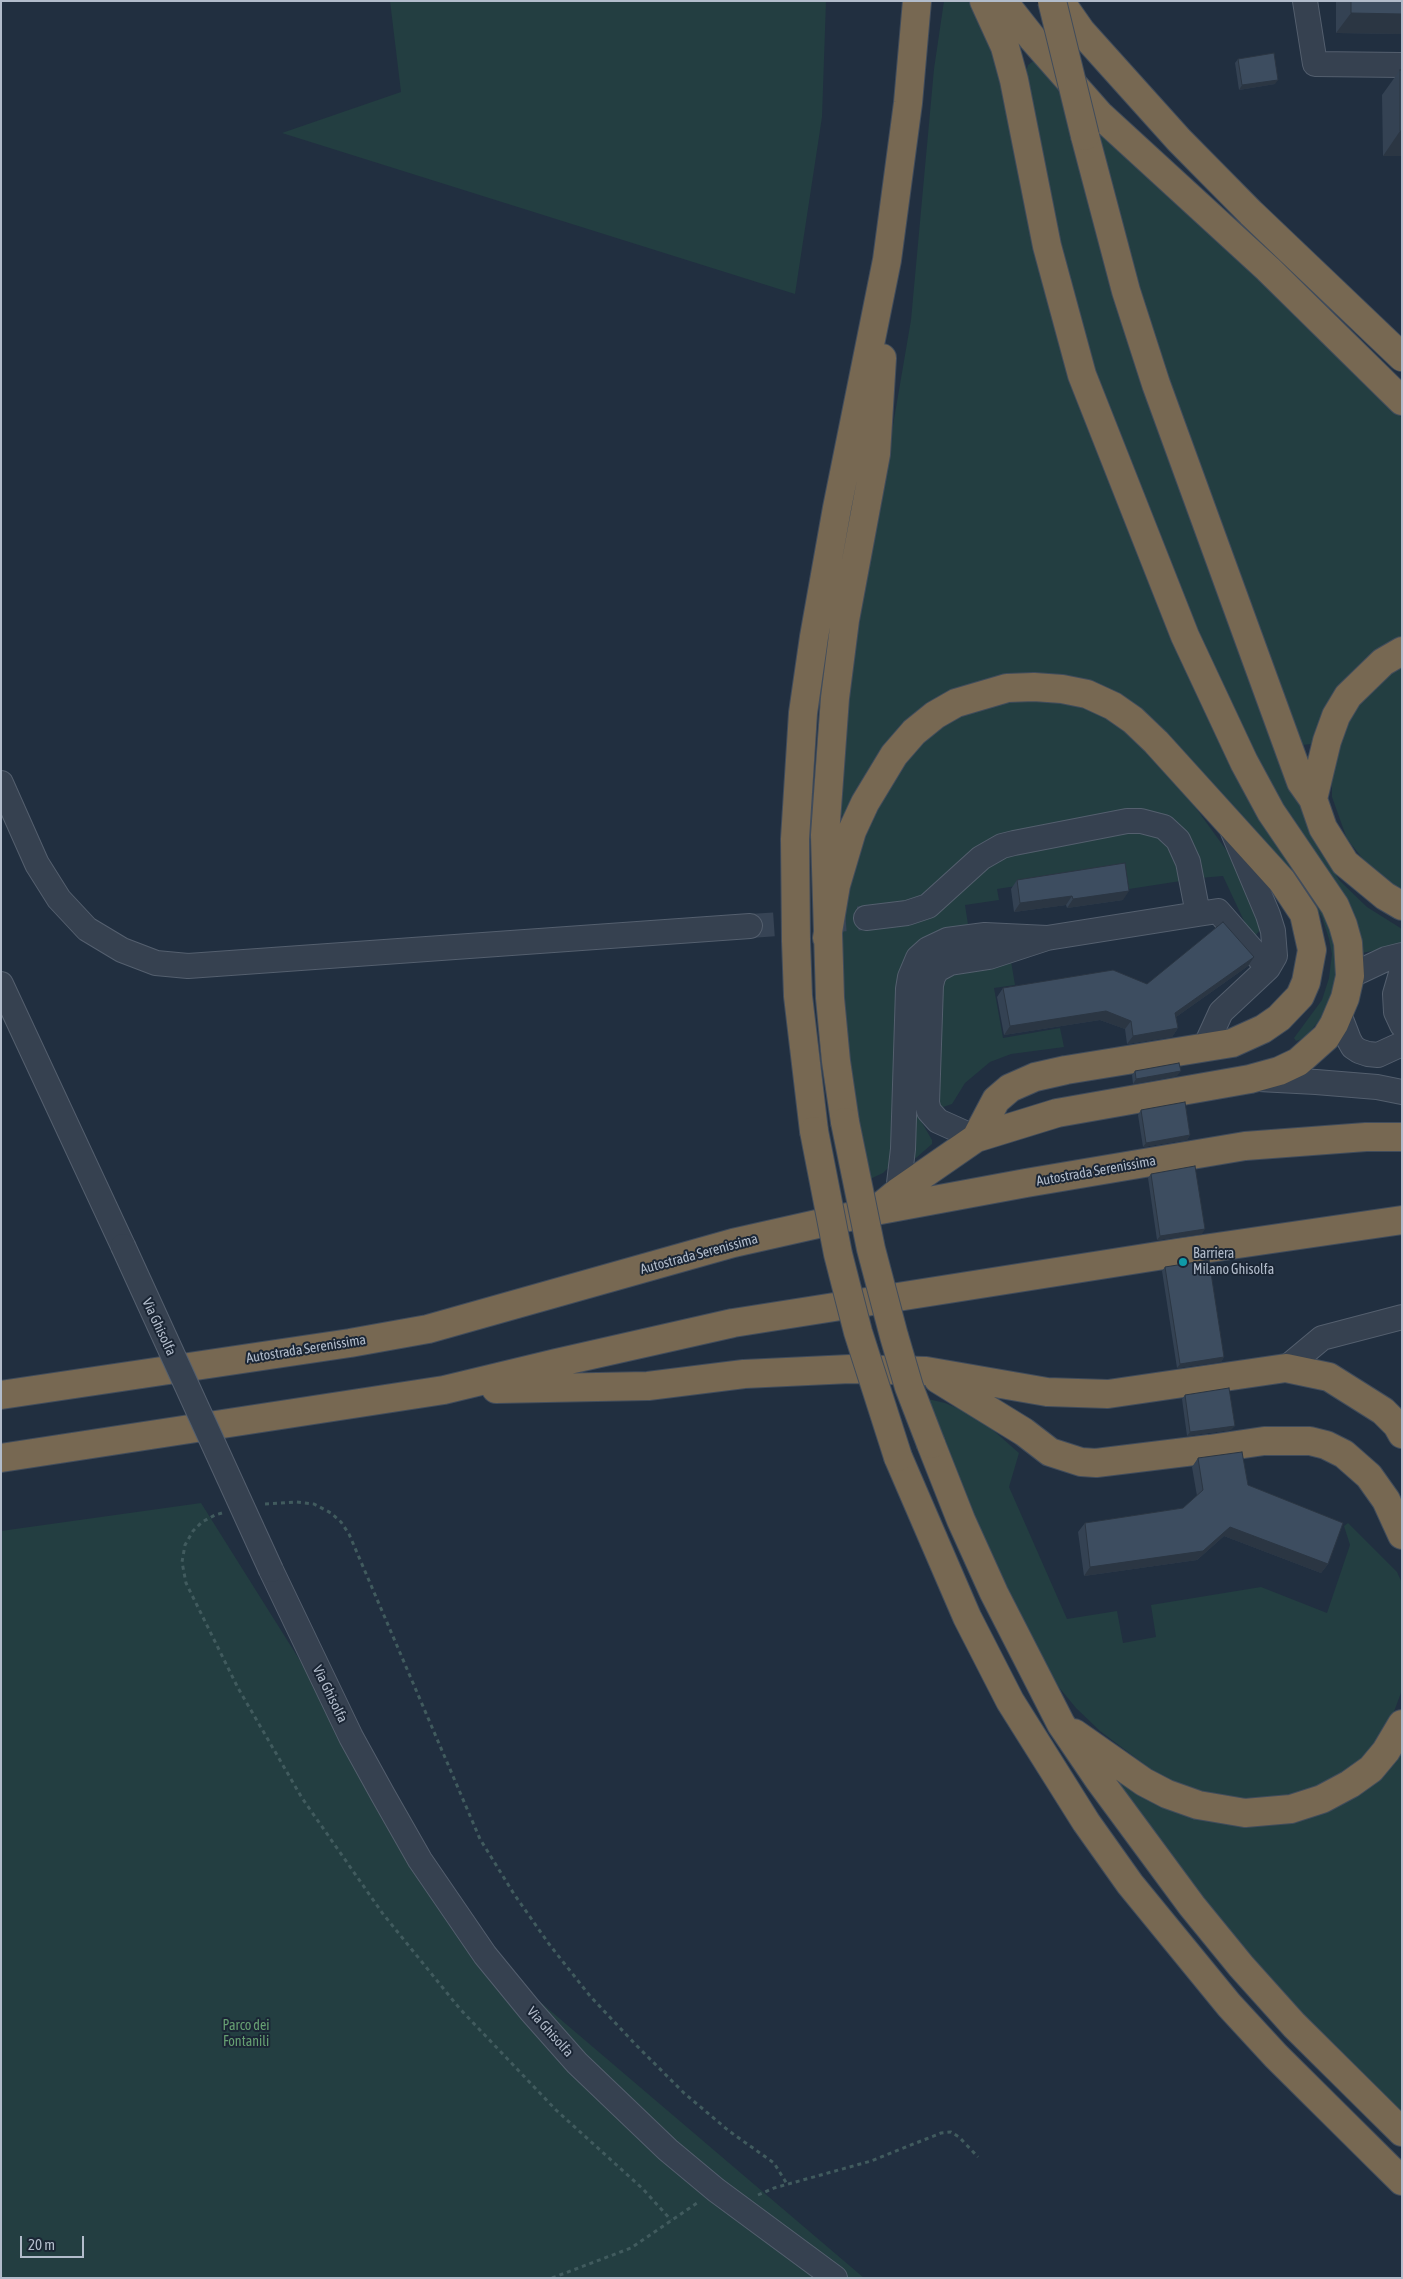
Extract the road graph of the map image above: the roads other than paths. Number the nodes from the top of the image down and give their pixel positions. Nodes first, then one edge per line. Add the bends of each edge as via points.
1 (984, 1) edge
2 (1003, 1) edge
3 (1052, 1) edge
4 (1060, 1) edge
5 (1305, 1) edge
6 (916, 6) edge
7 (1402, 65) edge
8 (887, 260) junction
9 (1402, 357) edge
10 (1402, 402) edge
11 (1402, 651) edge
12 (1, 783) edge
13 (1313, 799) junction
14 (1228, 822) junction
15 (1402, 906) edge
16 (1198, 914) junction
17 (866, 918) tunnel mouth
18 (750, 926) tunnel mouth
19 (827, 938) junction
20 (1047, 938) junction
21 (1402, 955) edge
22 (1268, 968) junction
23 (1402, 970) edge
24 (1350, 976) junction
25 (1, 984) edge
26 (1339, 1014) junction
27 (1402, 1025) edge
28 (1402, 1044) edge
29 (1204, 1047) junction
30 (1250, 1079) junction
31 (1402, 1092) edge
32 (1402, 1137) edge
33 (976, 1138) junction
34 (898, 1192) junction
35 (875, 1211) junction
36 (1402, 1220) edge
37 (1402, 1317) edge
38 (1286, 1368) junction
39 (926, 1371) junction
40 (444, 1390) junction
41 (1, 1395) edge
42 (1400, 1424) edge
43 (1, 1458) edge
44 (1402, 1534) edge
45 (1061, 1724) junction
46 (1402, 1724) edge
47 (1402, 2132) edge
48 (1402, 2181) edge
49 (835, 2278) edge

1 - 24 highway via 1005,46 1014,80 1047,246 1082,376 1185,636 1244,762 1271,812 1338,912 1348,943
2 - 10 highway via 1099,114 1268,269
3 - 13 highway, bridge via 1126,291 1156,384 1301,782
4 - 9 highway via 1087,38 1180,140 1251,213
5 - 7 street via 1315,64
6 - 8 highway via 908,103
8 - 19 highway via 876,454 845,620 835,698 825,835
8 - 48 highway, bridge via 814,638 803,713 795,839 798,996 814,1131 838,1254 858,1332 898,1457 967,1618 1010,1701 1086,1822 1130,1884 1229,2005
11 - 13 highway via 1383,662 1348,696 1327,741
12 - 18 street via 38,864 59,899 87,929 122,950 156,963 188,966
13 - 15 highway via 1323,828 1345,863
14 - 19 highway via 1156,742 1113,706 1087,694 1043,688 1007,688 982,693 956,703 928,720 914,732 879,776 842,858
14 - 22 street via 1273,932 1275,956
14 - 29 highway via 1295,899 1304,914 1312,950 1306,982 1291,1007 1263,1029 1232,1042
16 - 17 street via 1188,862 1178,840 1164,827 1127,821 1002,846 981,858 928,906 907,913
16 - 20 street
16 - 22 street via 1218,911
19 - 45 highway, bridge via 836,1061 845,1122 871,1249 909,1387 961,1520 994,1593
20 - 33 street via 989,957 950,963 937,970 933,977 929,1111 938,1121
20 - 34 street via 984,935 947,940 918,958 908,989 903,1149
21 - 24 street
22 - 29 street via 1221,1012
23 - 27 street via 1395,994 1396,1012
24 - 26 highway
25 - 49 street, Via Ghisolfa, bridge via 271,1570 351,1737 420,1860 462,1923 530,2010 577,2063 668,2150 716,2190
26 - 28 street via 1349,1040 1359,1051 1378,1055
26 - 30 highway via 1326,1037 1298,1062
29 - 33 highway via 1035,1078 1010,1088 996,1100
30 - 31 street via 1324,1082
30 - 33 highway via 1057,1113
32 - 35 highway, Autostrada Serenissima via 1366,1136 1245,1146
33 - 34 highway
34 - 35 highway
35 - 41 highway, Autostrada Serenissima via 733,1243 428,1329
36 - 40 highway via 734,1323
37 - 38 street via 1322,1338
38 - 39 highway via 1108,1394 1047,1392
38 - 42 highway via 1329,1377
39 - 40 highway via 796,1371 648,1386
39 - 44 highway via 1024,1432 1050,1452 1081,1462 1096,1463 1264,1440 1303,1440 1326,1445 1344,1454 1369,1476 1386,1500
40 - 43 highway
45 - 46 highway via 1144,1782 1168,1794 1198,1805 1245,1813 1291,1809 1322,1799 1350,1784 1371,1769
45 - 47 highway via 1141,1839 1241,1966 1294,2025

